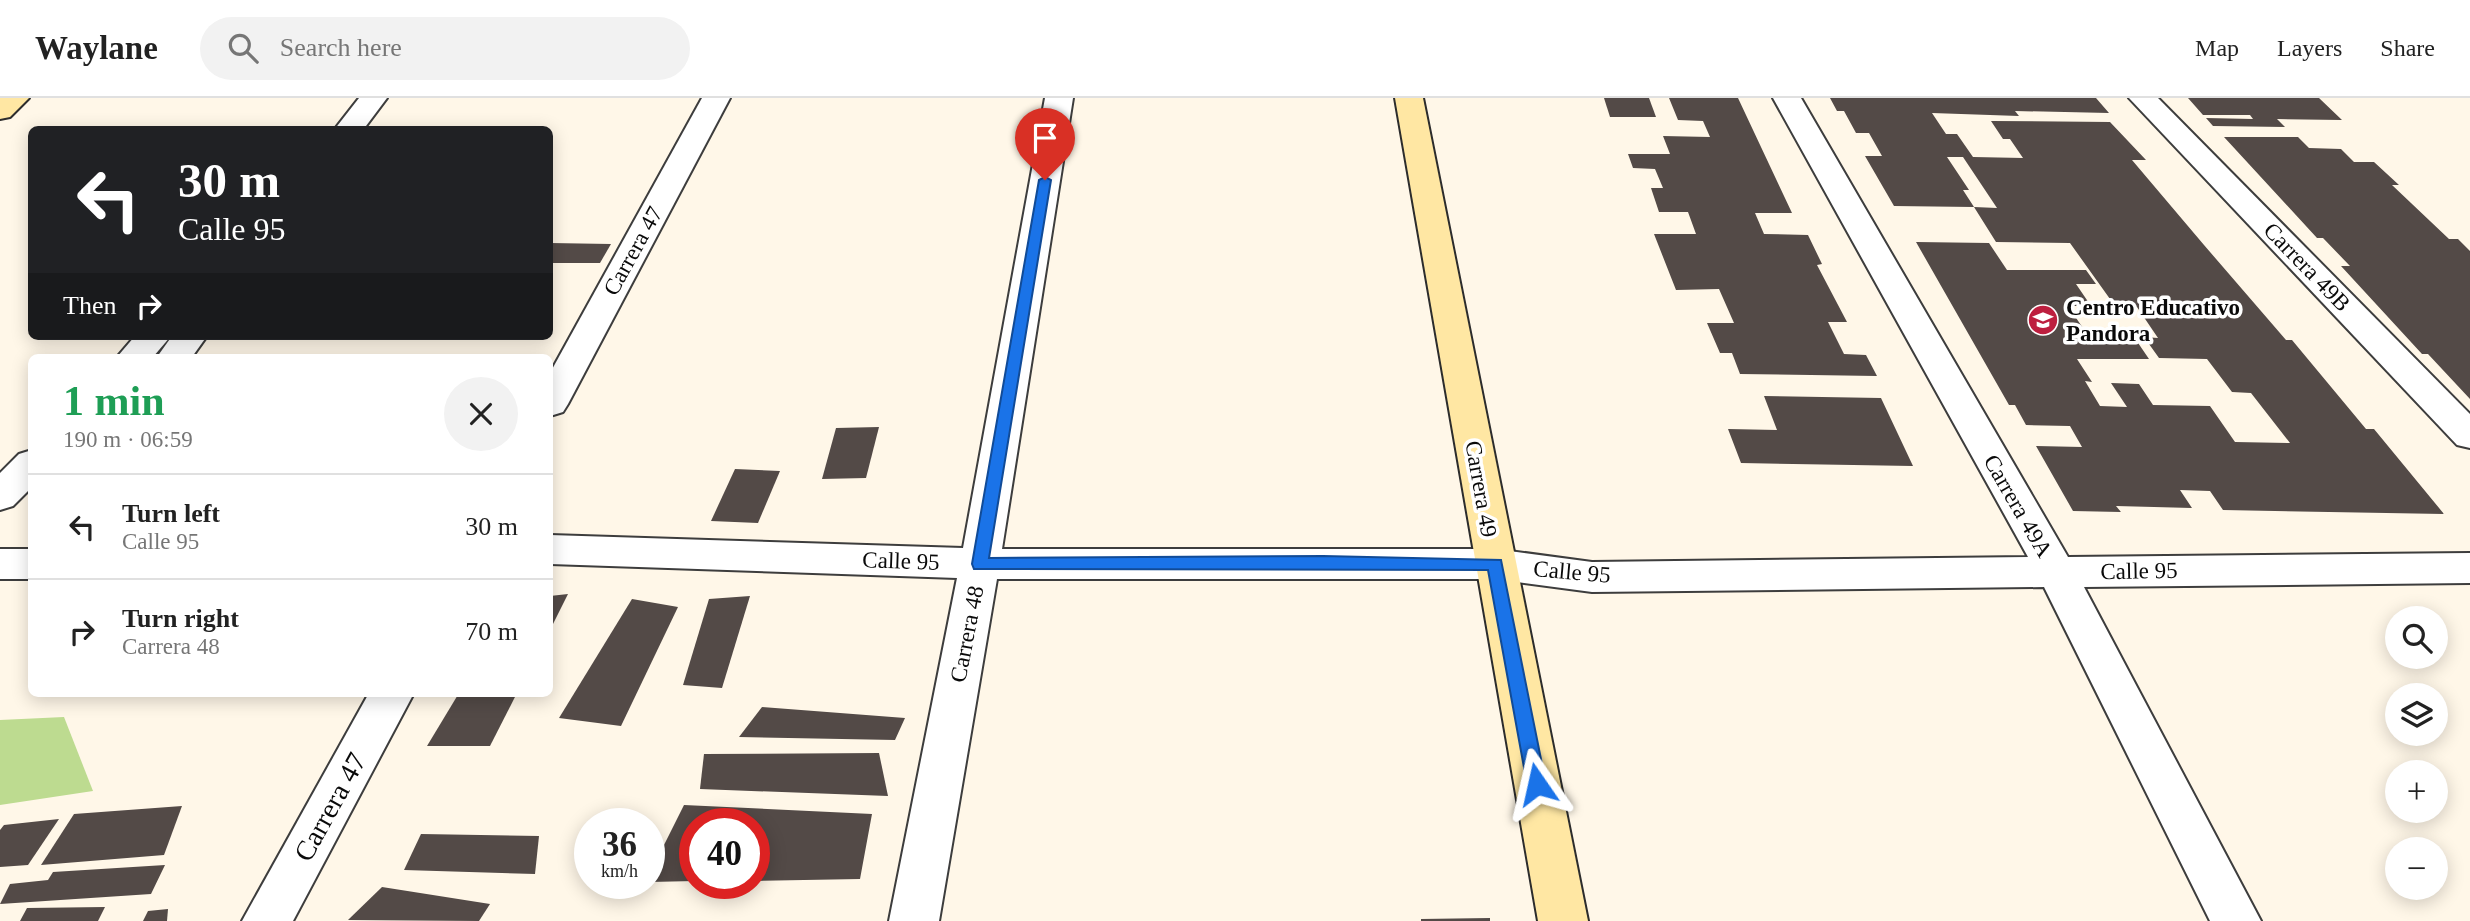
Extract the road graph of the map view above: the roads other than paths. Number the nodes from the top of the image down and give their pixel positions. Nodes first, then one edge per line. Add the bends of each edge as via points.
1 (15, 98) edge
2 (373, 98) edge
3 (716, 98) edge
4 (1059, 98) edge
5 (1409, 98) edge
6 (1787, 98) edge
7 (2143, 98) edge
8 (0, 111) edge
9 (351, 126) edge
10 (150, 340) edge
11 (187, 340) edge
12 (137, 354) edge
13 (176, 354) edge
14 (553, 398) edge
15 (2470, 436) edge
16 (28, 467) edge
17 (0, 496) edge
18 (553, 549) edge
19 (980, 564) junction
20 (1495, 564) junction
21 (2470, 568) edge
22 (2056, 572) junction
23 (390, 697) edge
24 (267, 921) edge
25 (914, 921) edge
26 (1563, 921) edge
27 (2236, 921) edge

1 - 8 street
2 - 9 street
3 - 14 street, Carrera 47
4 - 19 street, Carrera 48
5 - 20 street, Carrera 49
6 - 22 street, Carrera 49A
7 - 15 street, Carrera 49B
10 - 12 street
11 - 13 street
16 - 17 street
18 - 19 street, Calle 95
19 - 20 street, Calle 95
19 - 25 street, Carrera 48
20 - 22 street, Calle 95 via 1592,577
20 - 26 street, Carrera 49
21 - 22 street, Calle 95
22 - 27 street, Carrera 49A
23 - 24 street, Carrera 47

